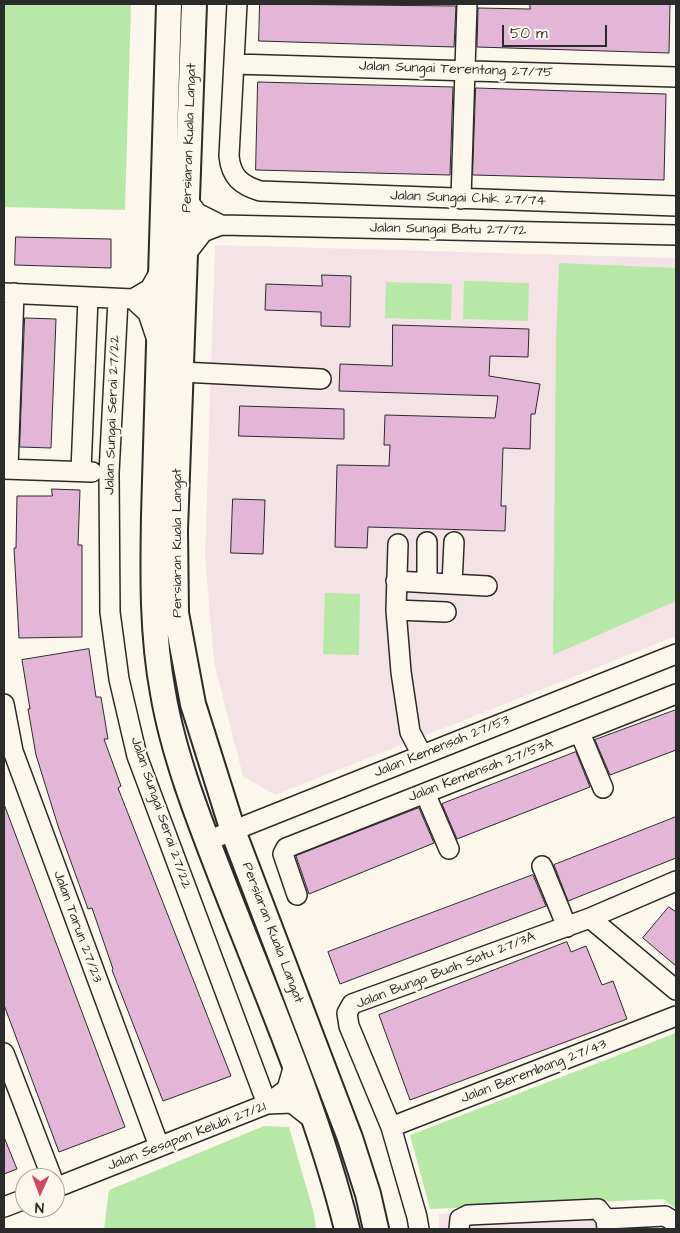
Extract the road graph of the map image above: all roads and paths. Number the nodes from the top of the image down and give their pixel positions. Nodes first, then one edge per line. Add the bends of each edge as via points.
1 (169, 4) edge
2 (194, 4) edge
3 (237, 4) edge
4 (467, 4) edge
5 (235, 64) junction
6 (465, 71) junction
7 (676, 77) edge
8 (461, 200) junction
9 (188, 201) junction
10 (676, 206) edge
11 (221, 225) junction
12 (676, 235) edge
13 (186, 254) junction
14 (162, 267) junction
15 (9, 293) edge
16 (88, 298) junction
17 (125, 300) junction
18 (159, 345) junction
19 (182, 372) junction
20 (321, 379) dead end
21 (6, 469) edge
22 (81, 472) junction
23 (109, 473) junction
24 (427, 542) dead end
25 (454, 542) dead end
26 (398, 544) dead end
27 (396, 581) junction
28 (427, 583) junction
29 (452, 584) junction
30 (487, 586) dead end
31 (396, 610) junction
32 (446, 612) dead end
33 (676, 654) edge
34 (676, 694) edge
35 (4, 704) edge
36 (580, 733) junction
37 (8, 752) edge
38 (422, 755) junction
39 (603, 788) dead end
40 (425, 793) junction
41 (233, 831) junction
42 (207, 841) junction
43 (449, 849) dead end
44 (542, 866) dead end
45 (676, 881) edge
46 (297, 895) dead end
47 (590, 918) junction
48 (567, 926) junction
49 (676, 990) edge
50 (676, 1016) edge
51 (4, 1056) edge
52 (294, 1065) junction
53 (267, 1104) junction
54 (315, 1121) junction
55 (391, 1127) junction
56 (159, 1146) junction
57 (48, 1168) edge
58 (65, 1183) edge
59 (528, 1221) edge
60 (676, 1223) edge
61 (606, 1224) edge
62 (347, 1229) edge
63 (376, 1229) edge
64 (419, 1229) edge
65 (460, 1229) edge

1 - 14 main road, Persiaran Kuala Langat
2 - 9 main road, Persiaran Kuala Langat
3 - 5 street
4 - 6 street
5 - 6 street, Jalan Sungai Terentang 27/75
5 - 8 street, Jalan Sungai Chik 27/74 via 230,169 246,187 260,191
6 - 7 street, Jalan Sungai Terentang 27/75
6 - 8 street
8 - 10 street, Jalan Sungai Chik 27/74
9 - 11 street via 197,213
9 - 13 main road, Persiaran Kuala Langat
11 - 12 street, Jalan Sungai Batu 27/72
11 - 13 street via 203,232
13 - 19 main road, Persiaran Kuala Langat
14 - 17 street via 150,289
14 - 18 main road, Persiaran Kuala Langat
15 - 16 street
15 - 21 street
16 - 17 street
16 - 22 street
17 - 18 street via 148,312
17 - 23 street, Jalan Sungai Serai 27/22
18 - 42 main road, Persiaran Kuala Langat via 153,591 155,641 171,729
19 - 20 street
19 - 41 main road, Persiaran Kuala Langat via 175,530 176,612 193,704
21 - 22 street
22 - 23 street
23 - 53 street, Jalan Sungai Serai 27/22 via 110,612 119,679 137,756
24 - 28 street
25 - 29 street
26 - 27 street
27 - 28 street
27 - 31 street
28 - 29 street
29 - 30 street
31 - 32 street
31 - 38 street via 400,672 410,732
33 - 38 street, Jalan Kemensah 27/53
34 - 36 street, Jalan Kemensah 27/53A
35 - 37 street, Jalan Tarun 27/23
36 - 39 street
36 - 40 street, Jalan Kemensah 27/53A
37 - 56 street, Jalan Tarun 27/23
38 - 41 street, Jalan Kemensah 27/53
40 - 43 street
40 - 46 street, Jalan Kemensah 27/53A via 286,848 283,854
41 - 42 street, Jalan Kemensah 27/53
41 - 63 main road, Persiaran Kuala Langat via 350,1138
42 - 52 main road, Persiaran Kuala Langat
44 - 48 street
45 - 47 street, Jalan Bunga Buah Satu 27/3A
47 - 48 street, Jalan Bunga Buah Satu 27/3A
47 - 49 street
48 - 55 street, Jalan Bunga Buah Satu 27/3A via 352,1004 348,1013 349,1026
50 - 55 street, Jalan Berembang 27/43
51 - 57 street
52 - 53 street via 287,1089
52 - 54 main road, Persiaran Kuala Langat
53 - 54 street, Jalan Sesapan Kelubi 27/21 via 292,1103
53 - 56 street, Jalan Sesapan Kelubi 27/21
54 - 62 main road, Persiaran Kuala Langat
55 - 64 street, Jalan Bunga Buah Satu 27/3A
56 - 58 street, Jalan Sesapan Kelubi 27/21
59 - 61 street via 598,1209
59 - 65 street via 468,1215 460,1219
60 - 61 street via 665,1216

